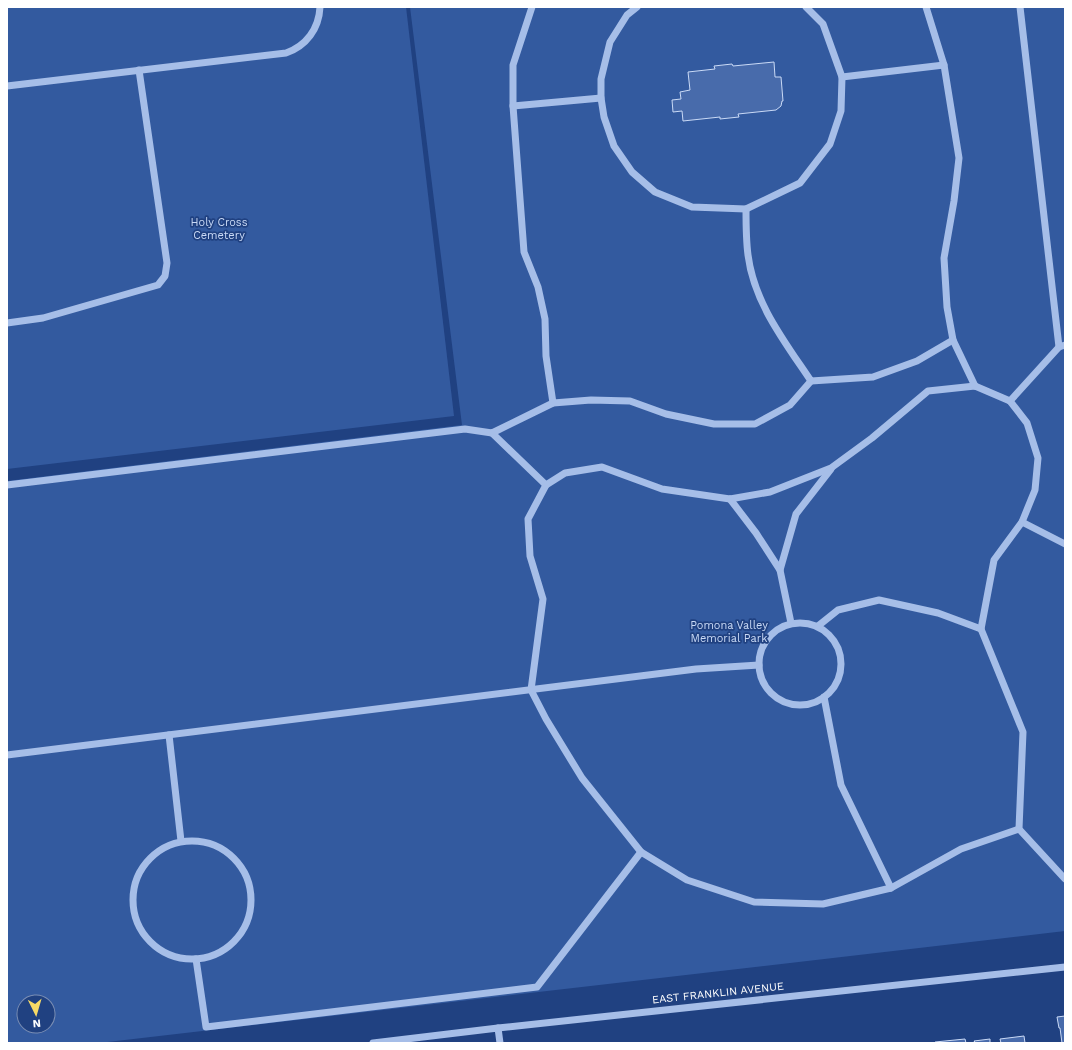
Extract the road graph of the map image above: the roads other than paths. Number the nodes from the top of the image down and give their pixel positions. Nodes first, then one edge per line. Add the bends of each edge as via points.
1 (320, 7) edge
2 (532, 7) edge
3 (637, 7) edge
4 (806, 7) edge
5 (926, 7) edge
6 (1020, 7) edge
7 (944, 65) junction
8 (139, 70) junction
9 (842, 77) junction
10 (7, 86) edge
11 (601, 98) junction
12 (513, 106) junction
13 (746, 209) junction
14 (7, 323) edge
15 (953, 340) junction
16 (1062, 346) edge
17 (811, 381) junction
18 (975, 386) junction
19 (1010, 401) junction
20 (553, 403) junction
21 (492, 433) junction
22 (831, 468) junction
23 (7, 485) edge
24 (546, 485) junction
25 (730, 499) junction
26 (1022, 522) junction
27 (1065, 544) edge
28 (780, 570) junction
29 (791, 623) junction
30 (818, 626) junction
31 (981, 629) junction
32 (759, 665) junction
33 (531, 690) junction
34 (824, 697) junction
35 (169, 735) junction
36 (7, 754) edge
37 (1019, 830) junction
38 (182, 841) junction
39 (641, 852) junction
40 (1065, 879) edge
41 (891, 888) junction
42 (196, 959) junction
43 (1065, 967) edge
44 (498, 1028) junction
45 (388, 1042) edge
46 (373, 1043) edge
47 (500, 1043) edge

1 - 8 street via 320,15 311,35 297,49 286,53
2 - 12 street via 513,65
3 - 11 street via 627,15 610,42 601,79
4 - 9 street via 823,24
5 - 7 street
6 - 16 street
7 - 9 street
7 - 15 street via 959,158 944,258 947,306
8 - 10 street
8 - 14 street via 167,263 165,276 158,285 43,318
9 - 13 street via 841,111 830,144 800,183
11 - 12 street
11 - 13 street via 604,117 614,146 632,172 655,192 692,207
12 - 20 street via 524,252 538,287 545,319 546,356
13 - 17 street via 748,256 757,292 774,324
15 - 17 street via 917,361 873,377
15 - 18 street
16 - 19 street
17 - 20 street via 790,405 755,424 714,424 666,414 630,401 591,400
18 - 19 street
18 - 22 street via 928,391
19 - 26 street via 1027,423 1038,458 1035,490
20 - 21 street
21 - 23 street via 465,429
21 - 24 street
22 - 25 street via 770,492
22 - 28 street via 796,514
24 - 25 street via 565,473 602,467 662,489
24 - 33 street via 528,519 530,556 543,599
25 - 28 street
26 - 27 street
26 - 31 street via 994,560
28 - 29 street
29 - 30 street
29 - 32 street via 767,639 760,652
30 - 31 street via 838,610 879,600 938,612
30 - 34 street via 829,634 838,647 841,665 838,681
31 - 37 street via 1023,732
32 - 33 street
32 - 34 street via 762,680 778,699 791,704 807,704
33 - 35 street
33 - 39 street via 582,778
34 - 41 street via 841,785
35 - 36 street
35 - 38 street
37 - 40 street
37 - 41 street via 961,849
38 - 42 street via 157,852 139,873 133,894 135,913 149,940 155,945 167,953
38 - 42 street via 204,841 228,851 247,876 252,905 244,930 224,950
39 - 41 street via 687,880 754,902 823,904
39 - 42 street via 536,987 206,1027
43 - 44 street, EAST FRANKLIN AVENUE
44 - 45 street, EAST FRANKLIN AVENUE
44 - 47 street
45 - 46 street, EAST FRANKLIN AVENUE

